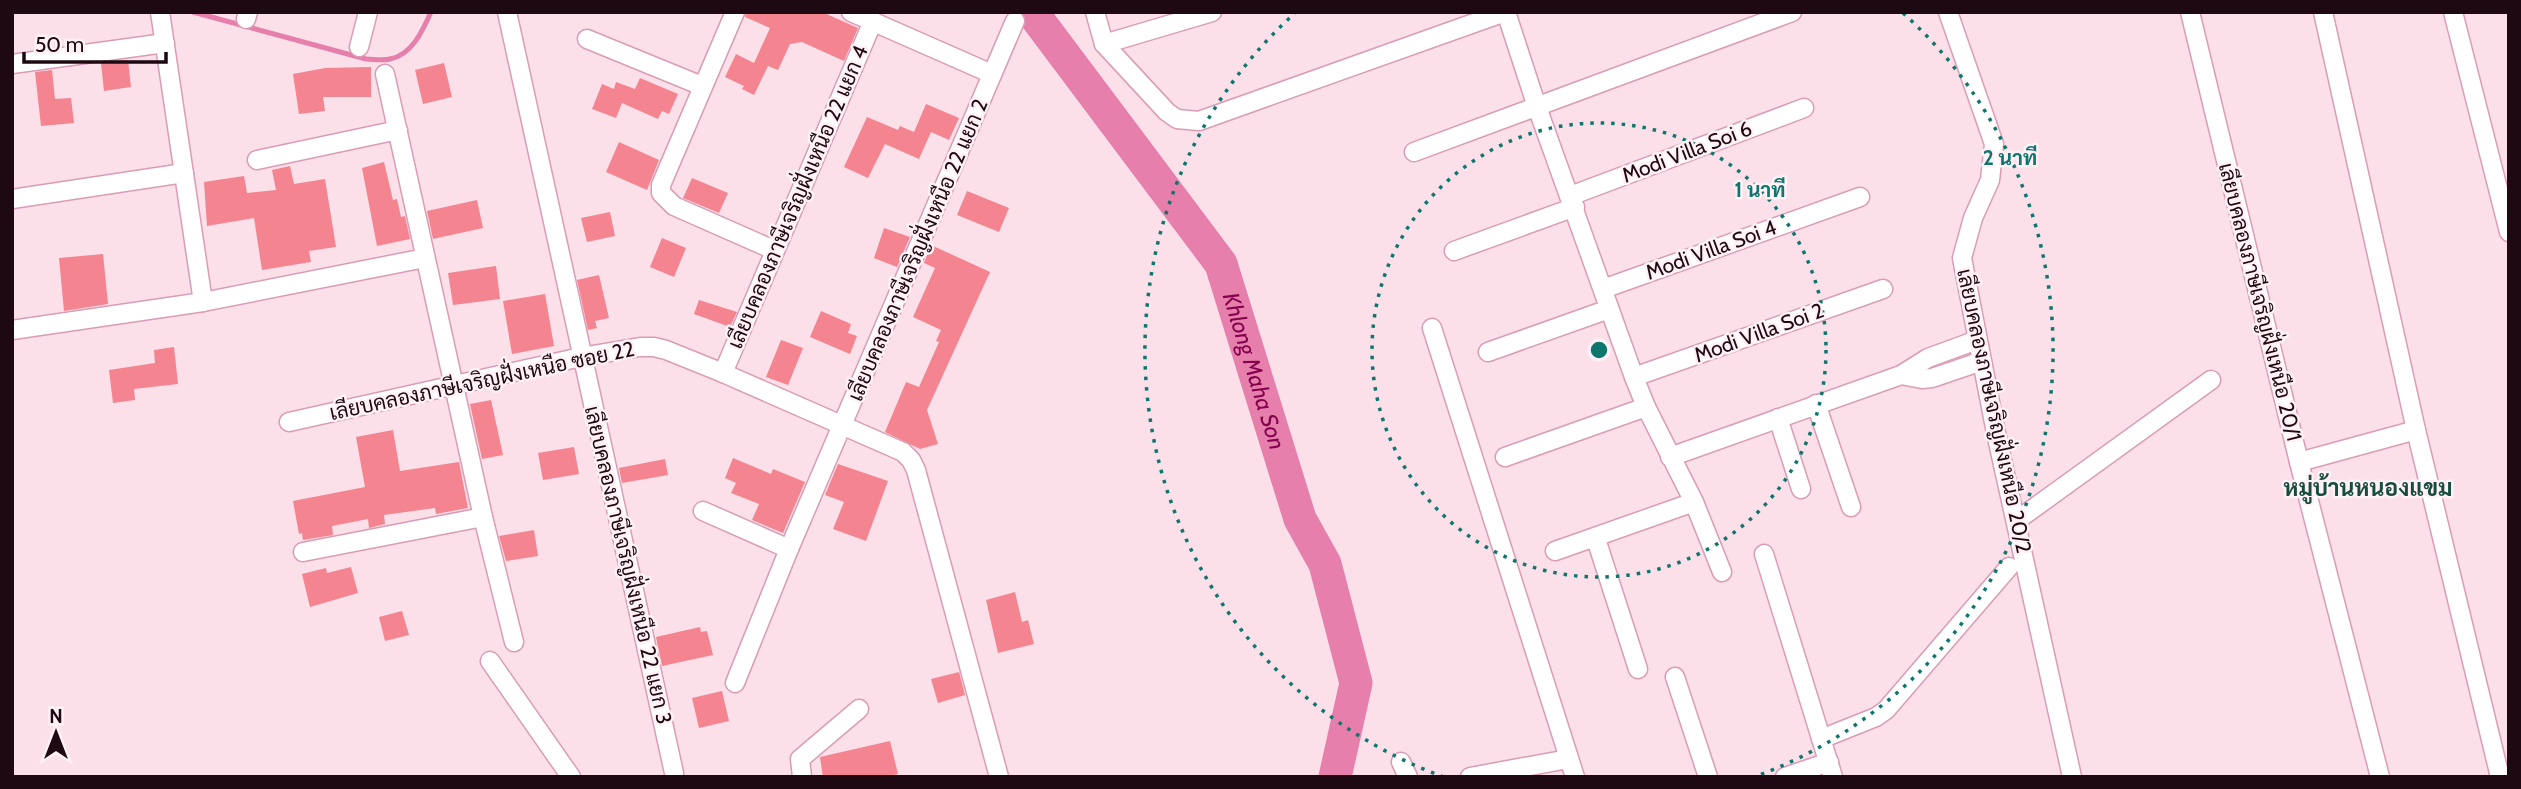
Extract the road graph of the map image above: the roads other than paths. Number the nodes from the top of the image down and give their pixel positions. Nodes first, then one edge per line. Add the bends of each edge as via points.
1 (160, 12) edge
2 (368, 12) edge
3 (507, 12) edge
4 (735, 12) edge
5 (851, 12) edge
6 (1095, 12) edge
7 (1506, 12) edge
8 (1792, 12) edge
9 (1948, 12) edge
10 (2323, 12) edge
11 (2453, 12) edge
12 (1205, 13) edge
13 (873, 21) junction
14 (1015, 21) dead end
15 (2192, 21) edge
16 (587, 39) dead end
17 (165, 43) junction
18 (1104, 44) junction
19 (359, 47) dead end
20 (12, 64) edge
21 (385, 74) dead end
22 (992, 74) junction
23 (702, 86) junction
24 (1537, 107) junction
25 (1804, 108) dead end
26 (398, 130) junction
27 (1414, 152) dead end
28 (257, 160) dead end
29 (184, 173) junction
30 (1860, 197) dead end
31 (12, 199) edge
32 (1573, 202) junction
33 (2509, 232) edge
34 (774, 250) junction
35 (1454, 251) dead end
36 (425, 258) junction
37 (1602, 289) junction
38 (1883, 289) dead end
39 (203, 302) junction
40 (1609, 309) junction
41 (1432, 328) dead end
42 (12, 330) edge
43 (1977, 340) junction
44 (1488, 352) dead end
45 (581, 357) junction
46 (1982, 361) junction
47 (723, 373) junction
48 (1901, 375) junction
49 (1634, 377) junction
50 (2211, 380) dead end
51 (454, 386) junction
52 (1816, 404) junction
53 (1646, 407) junction
54 (1778, 418) junction
55 (289, 422) dead end
56 (843, 425) junction
57 (2416, 430) junction
58 (1505, 457) dead end
59 (1670, 457) junction
60 (2299, 462) junction
61 (1801, 489) dead end
62 (1694, 502) junction
63 (1851, 507) dead end
64 (703, 511) dead end
65 (483, 517) junction
66 (2016, 521) junction
67 (1596, 538) junction
68 (789, 549) junction
69 (1555, 551) dead end
70 (303, 552) dead end
71 (1764, 554) dead end
72 (2008, 567) dead end
73 (1722, 572) dead end
74 (514, 642) dead end
75 (490, 661) dead end
76 (1638, 669) dead end
77 (1675, 677) dead end
78 (735, 683) dead end
79 (859, 709) dead end
80 (1821, 739) junction
81 (1568, 759) junction
82 (1831, 769) edge
83 (674, 773) dead end
84 (571, 777) edge
85 (802, 777) edge
86 (999, 777) edge
87 (1470, 777) edge
88 (1575, 777) edge
89 (1708, 777) edge
90 (1785, 777) edge
91 (2072, 777) edge
92 (2380, 777) edge
93 (2500, 777) edge

1 - 17 street
2 - 19 street
3 - 45 street, เลียบคลองภาษีเจริญฝั่งเหนือ 22 แยก 3
4 - 23 street
5 - 13 street
6 - 18 street
7 - 18 street via 1199,121 1167,112
7 - 24 street
8 - 24 street
9 - 43 street, เลียบคลองภาษีเจริญฝั่งเหนือ 20/2 via 1994,144 1990,180 1962,258
10 - 57 street
11 - 33 street
12 - 18 street
13 - 22 street
13 - 34 street, เลียบคลองภาษีเจริญฝั่งเหนือ 22 แยก 4
14 - 22 street, เลียบคลองภาษีเจริญฝั่งเหนือ 22 แยก 2
15 - 60 street, เลียบคลองภาษีเจริญฝั่งเหนือ 20/1
16 - 23 street
17 - 20 street
17 - 29 street
21 - 26 street
22 - 56 street, เลียบคลองภาษีเจริญฝั่งเหนือ 22 แยก 2
23 - 34 street via 661,193 674,206
24 - 27 street
24 - 32 street
25 - 32 street, Modi Villa Soi 6
26 - 28 street
26 - 36 street
29 - 31 street
29 - 39 street
30 - 37 street, Modi Villa Soi 4
32 - 35 street, Modi Villa Soi 6
32 - 37 street
34 - 47 street, เลียบคลองภาษีเจริญฝั่งเหนือ 22 แยก 4
36 - 39 street
36 - 51 street
37 - 40 street
38 - 49 street, Modi Villa Soi 2
39 - 42 street
40 - 44 street
40 - 49 street
41 - 81 street
43 - 46 street, เลียบคลองภาษีเจริญฝั่งเหนือ 20/2
43 - 48 street via 1927,358
45 - 47 street, เลียบคลองภาษีเจริญฝั่งเหนือ ซอย 22 via 654,347
45 - 51 street, เลียบคลองภาษีเจริญฝั่งเหนือ ซอย 22
45 - 83 street, เลียบคลองภาษีเจริญฝั่งเหนือ 22 แยก 3
46 - 48 street via 1932,378
46 - 66 street, เลียบคลองภาษีเจริญฝั่งเหนือ 20/2
47 - 56 street, เลียบคลองภาษีเจริญฝั่งเหนือ ซอย 22
48 - 52 street
49 - 53 street
50 - 66 street
51 - 55 street, เลียบคลองภาษีเจริญฝั่งเหนือ ซอย 22
51 - 65 street
52 - 54 street
52 - 63 street
53 - 58 street
53 - 59 street
54 - 59 street
54 - 61 street
56 - 68 street, เลียบคลองภาษีเจริญฝั่งเหนือ 22 แยก 2
56 - 86 street, เลียบคลองภาษีเจริญฝั่งเหนือ ซอย 22 via 903,452 916,470
57 - 60 street
57 - 93 street
59 - 62 street
60 - 92 street, เลียบคลองภาษีเจริญฝั่งเหนือ 20/1
62 - 67 street
62 - 73 street
64 - 68 street
65 - 70 street
65 - 74 street
66 - 91 street, เลียบคลองภาษีเจริญฝั่งเหนือ 20/2
67 - 69 street
67 - 76 street
68 - 78 street, เลียบคลองภาษีเจริญฝั่งเหนือ 22 แยก 2
71 - 80 street
72 - 80 street via 1886,710
75 - 84 street
77 - 89 street
79 - 85 street via 800,760
80 - 82 street
81 - 87 street
81 - 88 street
82 - 90 street

